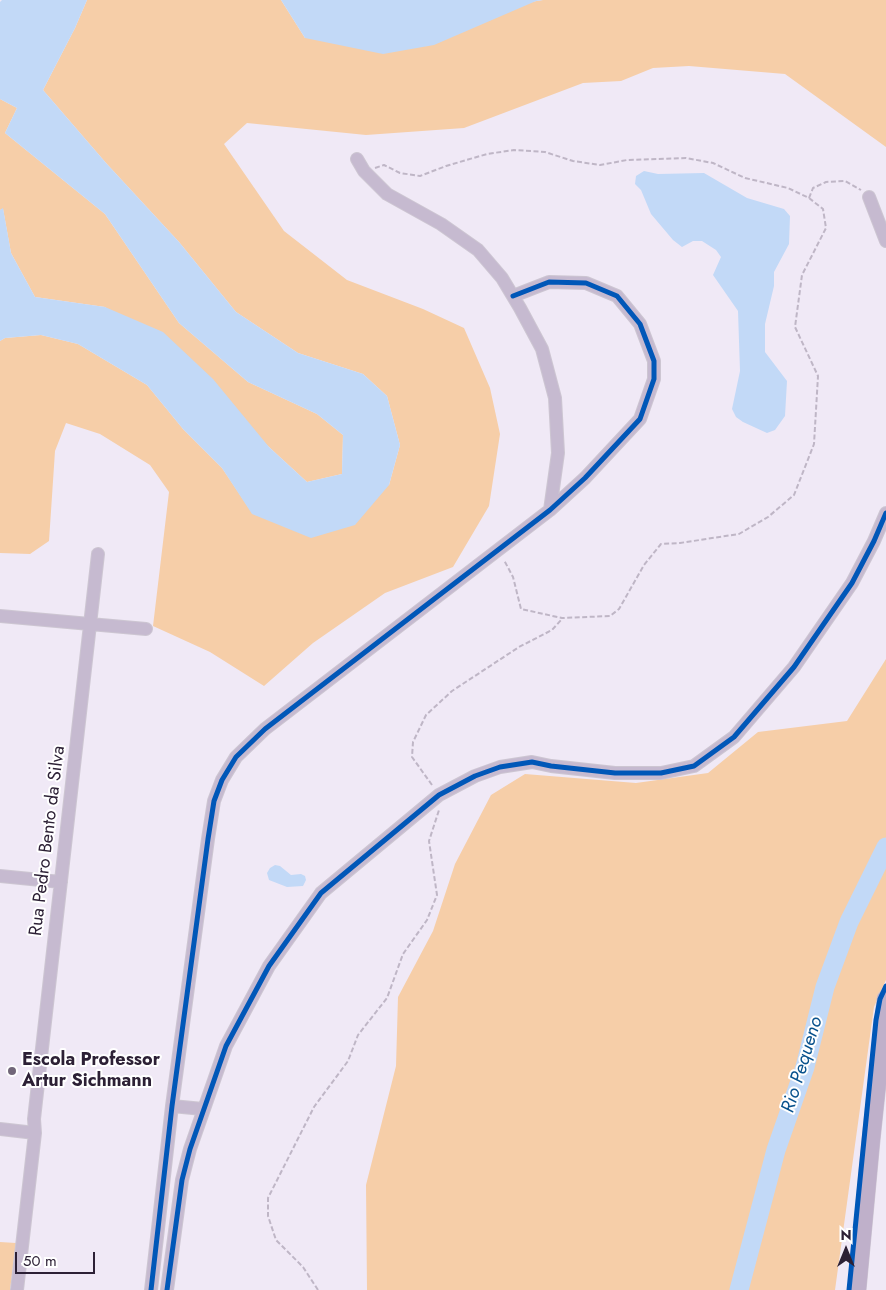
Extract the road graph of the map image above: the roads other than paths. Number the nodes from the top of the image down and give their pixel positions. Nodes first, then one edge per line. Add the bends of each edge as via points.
1 (357, 159) dead end
2 (869, 197) road end
3 (886, 241) edge
4 (512, 296) junction
5 (550, 510) junction
6 (886, 513) edge
7 (98, 554) dead end
8 (0, 616) edge
9 (90, 624) junction
10 (146, 629) dead end
11 (0, 876) edge
12 (61, 882) junction
13 (886, 999) edge
14 (172, 1106) junction
15 (203, 1109) junction
16 (0, 1129) edge
17 (35, 1133) junction
18 (17, 1290) edge
19 (151, 1290) edge
20 (167, 1290) edge
21 (857, 1290) edge

1 - 4 street via 387,194 441,224 478,250 502,278
2 - 3 street
4 - 5 street via 542,349 555,398 558,454
4 - 5 street via 550,282 586,283 617,296 640,324 654,361 654,379 640,419
5 - 14 street via 264,729 236,757 214,801
6 - 15 street via 852,583 794,667 734,736 694,766 661,773 615,773 532,762 500,767 439,795 321,894 265,974 226,1046
7 - 9 street, Rua Pedro Bento da Silva
8 - 9 street
9 - 10 street
9 - 12 street, Rua Pedro Bento da Silva
11 - 12 street
12 - 17 street, Rua Pedro Bento da Silva
13 - 21 main road
14 - 15 street
14 - 19 street
15 - 20 street via 182,1180
16 - 17 street
17 - 18 street, Rua Pedro Bento da Silva

